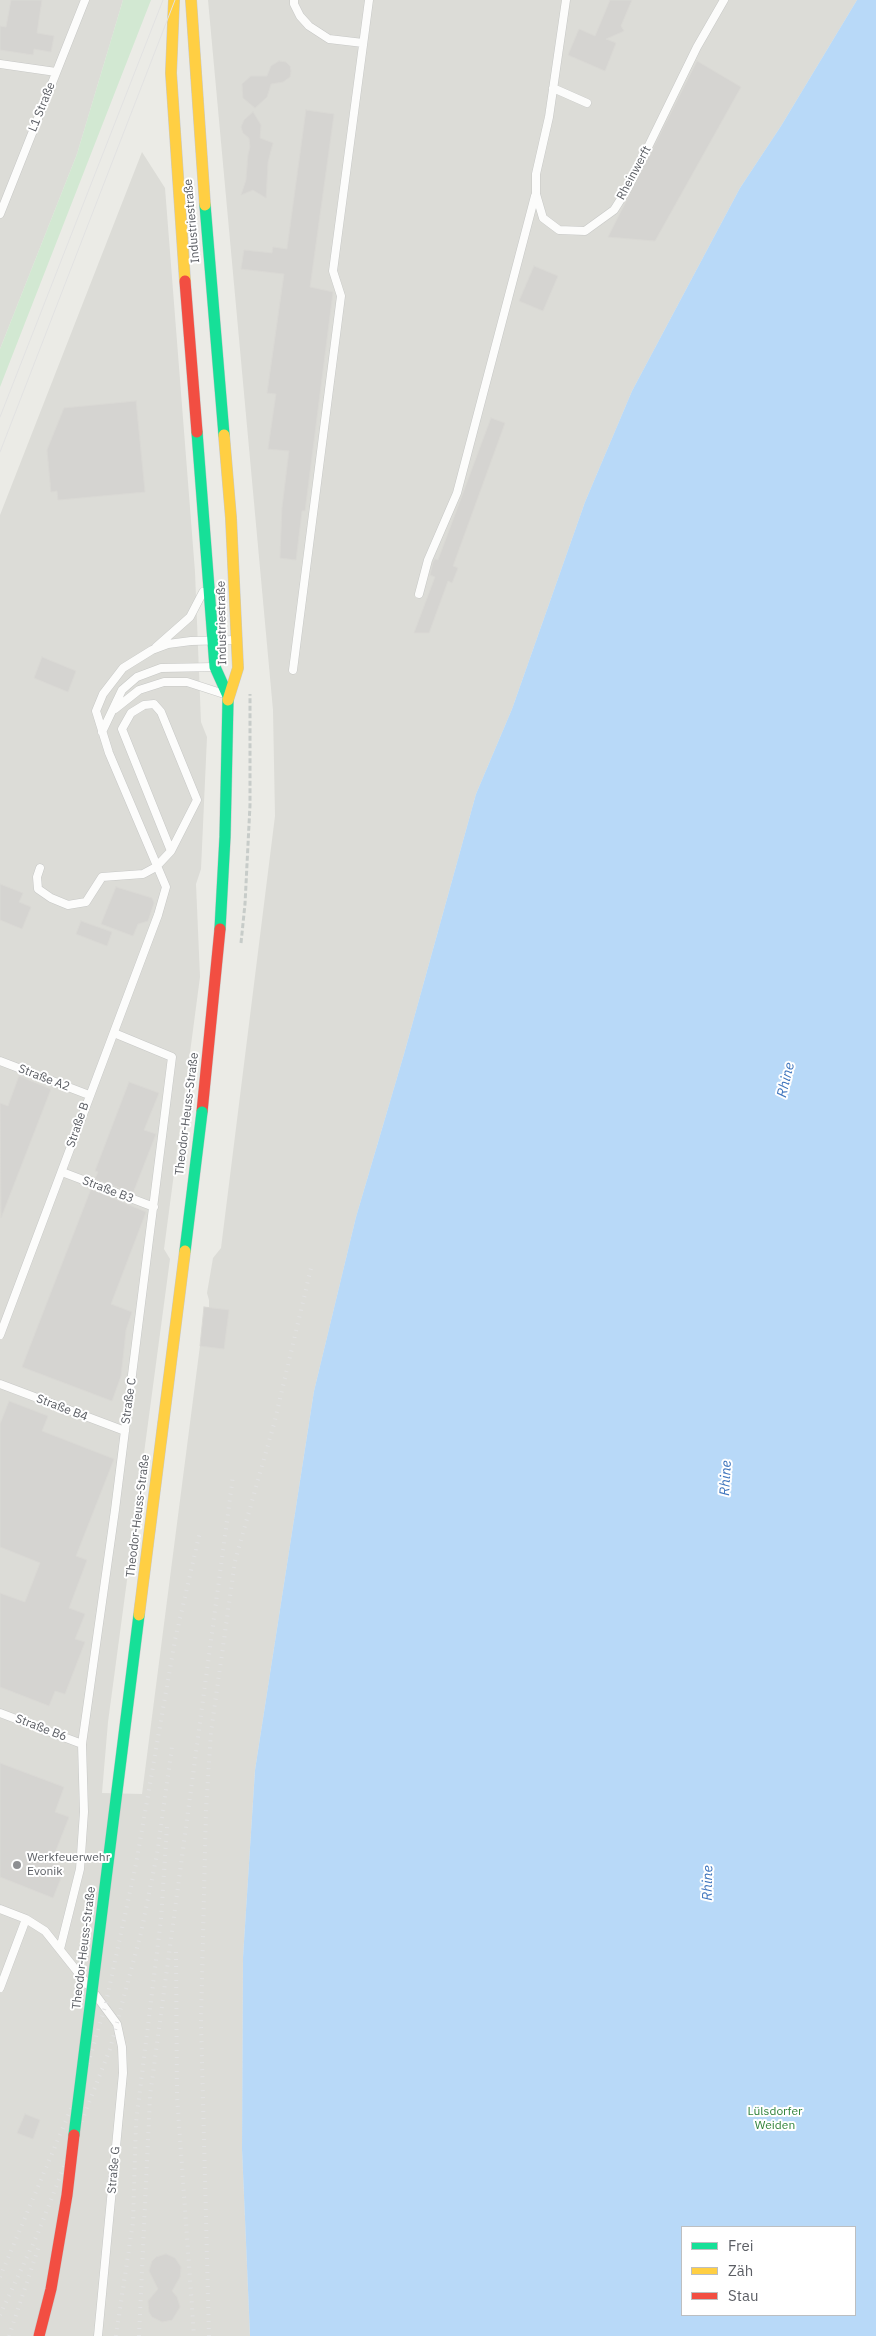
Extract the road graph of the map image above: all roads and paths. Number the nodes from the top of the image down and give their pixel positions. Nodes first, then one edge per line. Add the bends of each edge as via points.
1 (85, 0) edge
2 (174, 0) edge
3 (191, 0) edge
4 (294, 0) edge
5 (368, 0) edge
6 (566, 0) edge
7 (724, 0) edge
8 (363, 43) junction
9 (0, 64) edge
10 (56, 72) junction
11 (553, 88) junction
12 (587, 102) dead end
13 (536, 194) junction
14 (0, 214) edge
15 (209, 582) junction
16 (419, 594) dead end
17 (237, 640) junction
18 (214, 641) junction
19 (152, 650) junction
20 (226, 667) junction
21 (293, 670) dead end
22 (228, 696) junction
23 (114, 710) junction
24 (102, 732) junction
25 (171, 851) junction
26 (156, 867) junction
27 (40, 868) dead end
28 (114, 1033) junction
29 (0, 1061) edge
30 (89, 1095) junction
31 (62, 1172) junction
32 (154, 1207) junction
33 (0, 1335) edge
34 (0, 1384) edge
35 (125, 1431) junction
36 (0, 1713) edge
37 (82, 1744) junction
38 (0, 1909) edge
39 (26, 1919) junction
40 (60, 1949) junction
41 (0, 1988) edge
42 (39, 2336) edge
43 (98, 2336) edge

1 - 10 lane, L1 Straße
2 - 15 main road, Industriestraße via 171,73
3 - 17 main road, Industriestraße via 231,518
4 - 8 lane via 300,16 309,26 329,38
5 - 8 lane
6 - 11 lane, Rheinwerft
7 - 13 lane, Rheinwerft via 614,210 585,232 559,230 543,218
8 - 21 lane via 333,271 341,296
9 - 10 lane
10 - 14 lane, L1 Straße
11 - 12 lane
11 - 13 lane, Rheinwerft via 536,174
13 - 16 lane via 457,493 428,560
15 - 18 main road, Industriestraße
15 - 19 lane via 190,617
17 - 18 lane
17 - 20 main road, Industriestraße
18 - 19 lane via 168,644
18 - 20 main road, Industriestraße
19 - 24 lane, Straße B via 124,668 103,694 96,711
20 - 22 main road, Industriestraße
20 - 22 main road, Industriestraße
20 - 23 lane via 161,668 137,677 122,690
22 - 23 lane via 187,682 164,682 139,690
22 - 42 main road, Theodor-Heuss-Straße, bridge via 218,966 202,1112 67,2195 51,2289
23 - 24 lane
24 - 26 lane, Straße B
25 - 25 lane via 122,729 130,713 144,704 154,704 160,712 197,800
25 - 26 lane
26 - 27 lane via 143,874 102,877 86,902 68,905 38,889
26 - 28 lane, Straße B via 166,887
28 - 30 lane, Straße B
28 - 32 lane, Straße C via 172,1057
29 - 30 lane, Straße A2
30 - 31 lane, Straße B
31 - 32 lane, Straße B3
31 - 33 lane, Straße B
32 - 35 lane, Straße C
34 - 35 lane, Straße B4
35 - 37 lane, Straße C
36 - 37 lane, Straße B6
37 - 40 lane, Straße C via 84,1812 80,1869
38 - 39 lane, Straße G
39 - 40 lane, Straße G via 44,1931
39 - 41 lane
40 - 43 lane, Straße G via 117,2024 122,2047 124,2073

